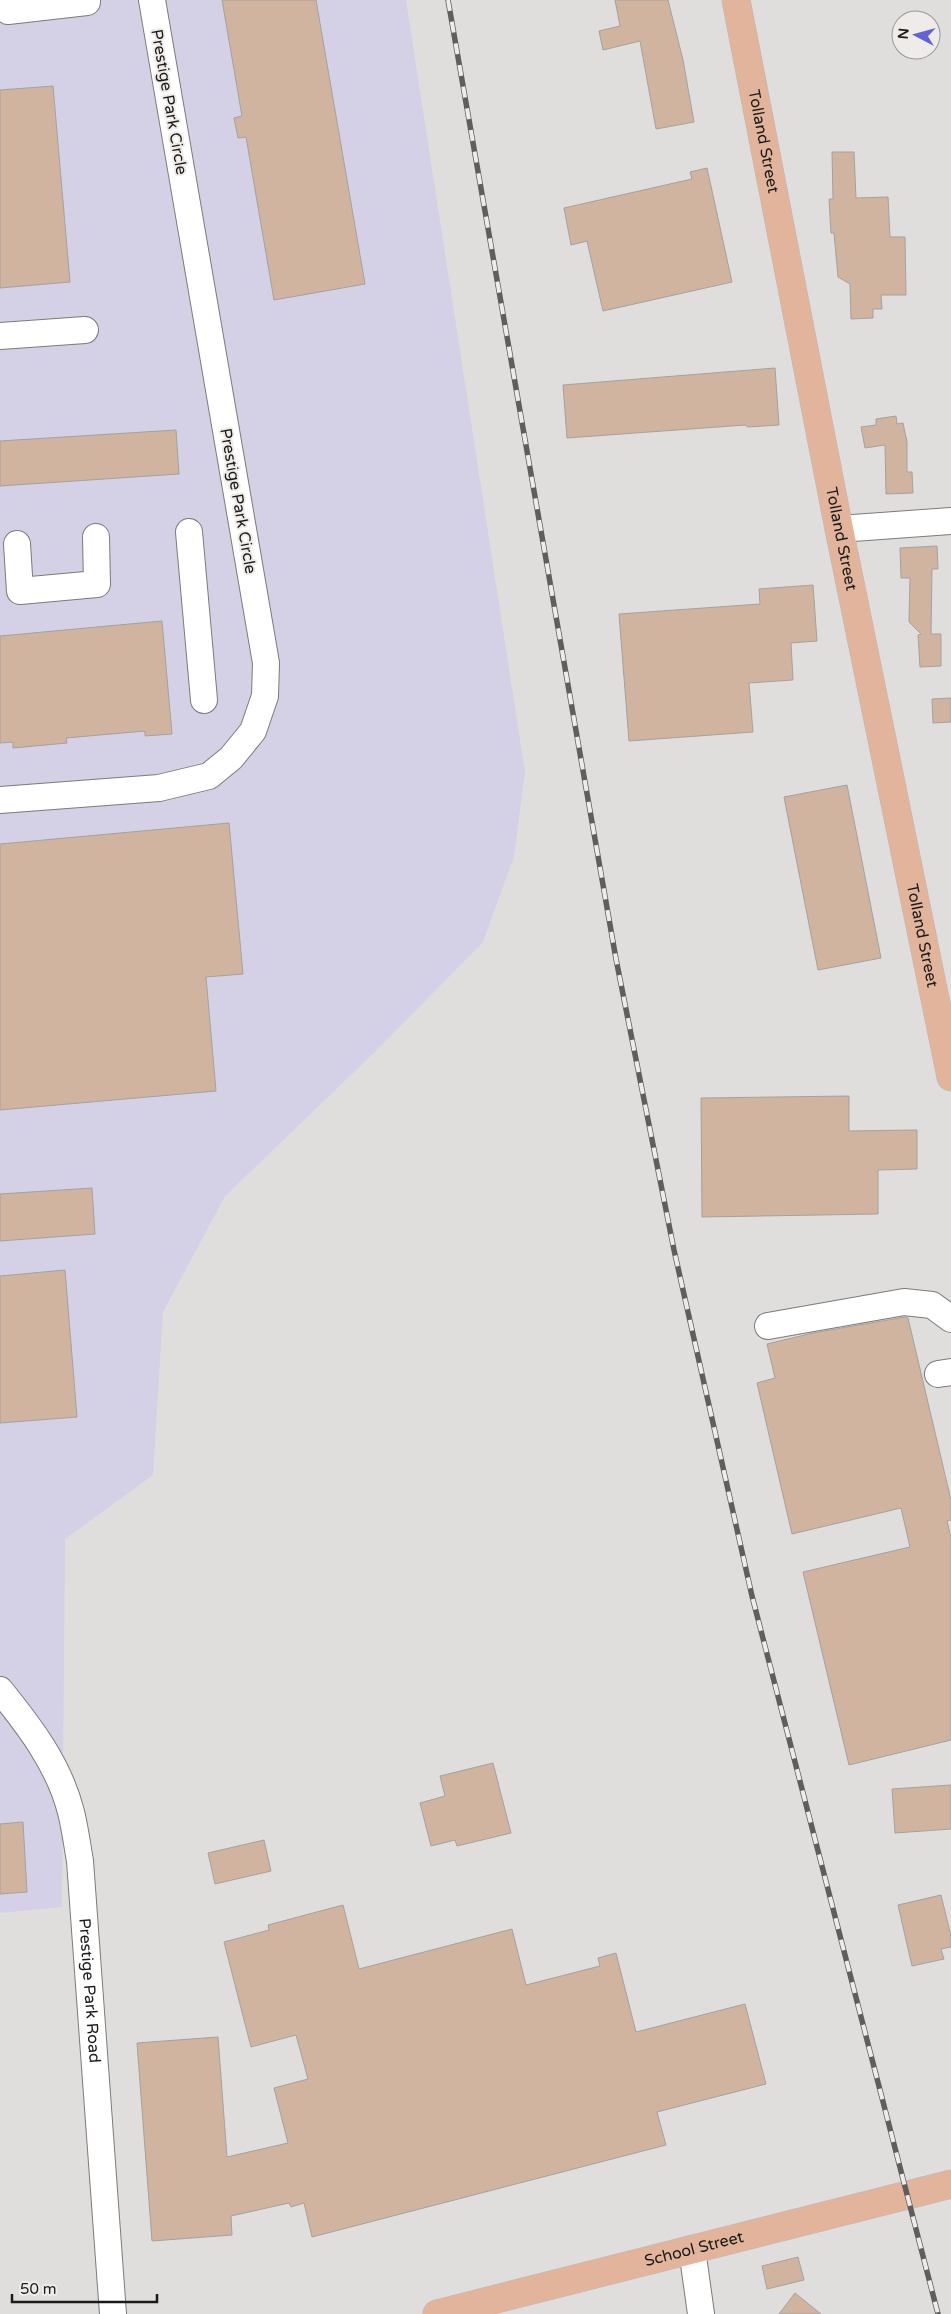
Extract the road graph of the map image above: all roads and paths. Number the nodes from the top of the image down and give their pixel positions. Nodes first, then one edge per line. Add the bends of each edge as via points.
1 (3, 0) edge
2 (87, 0) edge
3 (152, 0) edge
4 (736, 0) edge
5 (85, 330) dead end
6 (0, 336) edge
7 (951, 521) edge
8 (839, 530) junction
9 (189, 532) dead end
10 (96, 537) dead end
11 (17, 544) dead end
12 (204, 700) dead end
13 (0, 800) edge
14 (948, 1044) edge
15 (951, 1077) edge
16 (951, 1319) edge
17 (768, 1326) dead end
18 (0, 1690) edge
19 (951, 2184) edge
20 (692, 2249) junction
21 (113, 2314) edge
22 (437, 2314) edge
23 (701, 2314) edge

1 - 2 street via 8,11
3 - 13 street, Prestige Park Circle via 266,663 265,696 252,731 230,758 209,776 158,788
4 - 8 main road, Tolland Street
5 - 6 street
7 - 8 street
8 - 14 main road, Tolland Street
9 - 12 street
10 - 11 street via 98,584 20,591
14 - 15 main road, Tolland Street
16 - 17 street via 932,1305 904,1302
18 - 21 street, Prestige Park Road via 32,1730 56,1771 70,1810 80,1861
19 - 20 main road, School Street
20 - 22 main road, School Street
20 - 23 street

